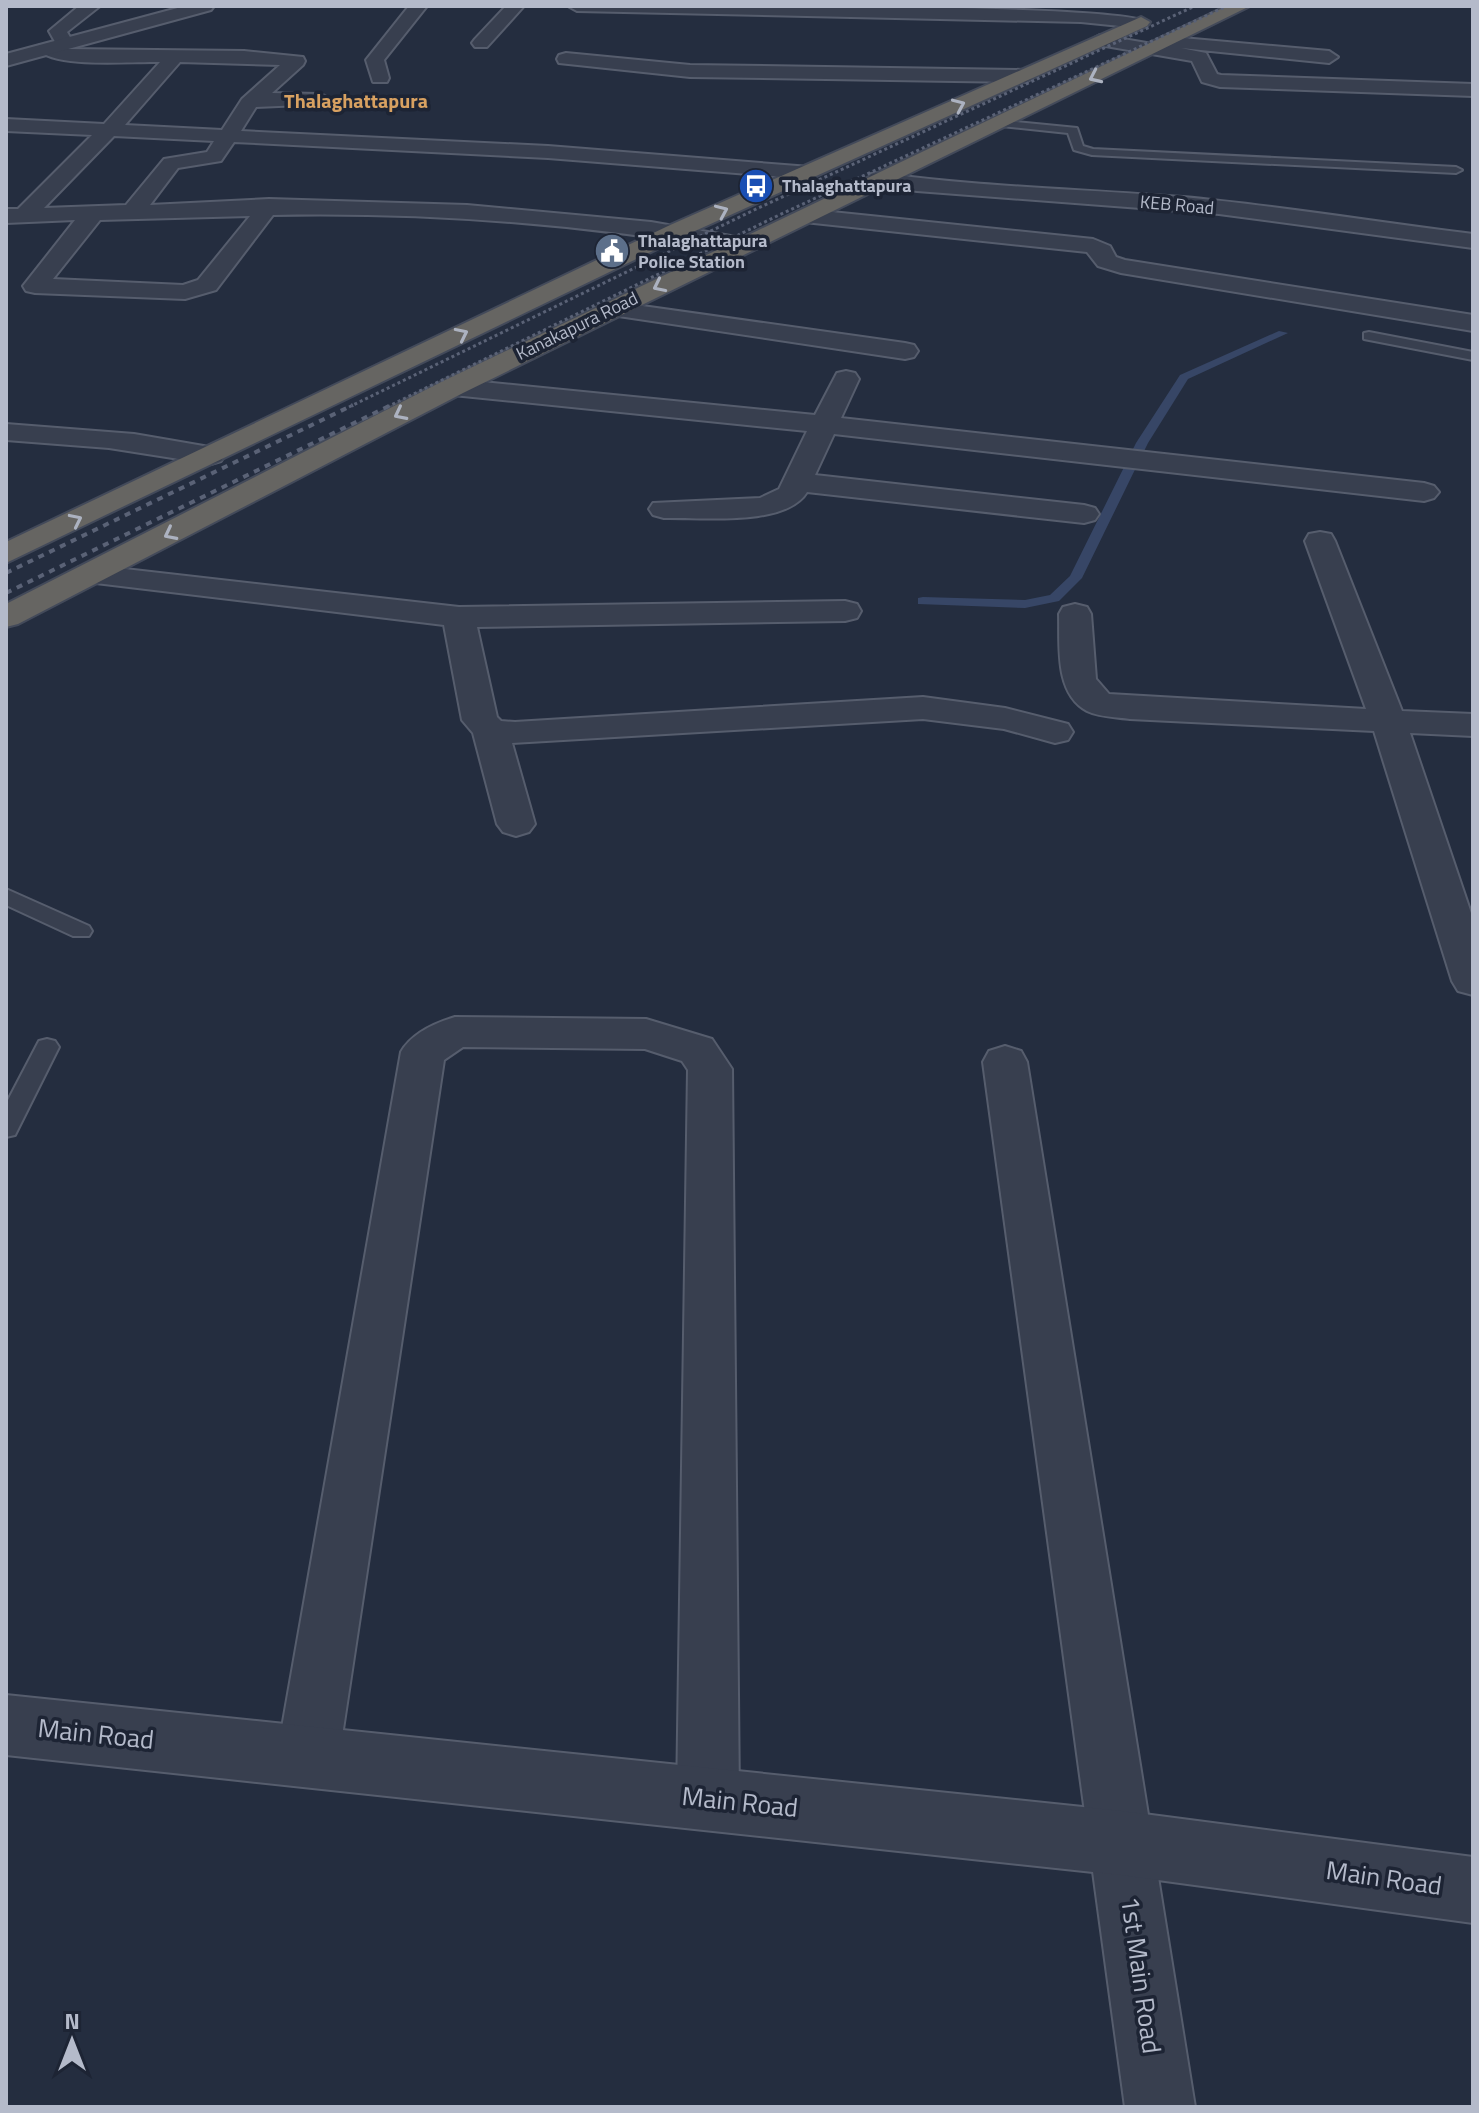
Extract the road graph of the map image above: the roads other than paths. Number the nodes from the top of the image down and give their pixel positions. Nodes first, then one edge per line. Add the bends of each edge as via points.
1 (91, 6) edge
2 (205, 6) edge
3 (418, 6) edge
4 (515, 6) edge
5 (577, 6) edge
6 (1241, 6) edge
7 (802, 8) edge
8 (1164, 12) dead end
9 (894, 15) edge
10 (1008, 17) edge
11 (1140, 23) junction
12 (1100, 40) junction
13 (481, 43) dead end
14 (56, 46) junction
15 (1159, 46) junction
16 (175, 56) junction
17 (1348, 58) dead end
18 (566, 59) dead end
19 (6, 60) edge
20 (787, 73) junction
21 (1026, 76) junction
22 (380, 78) dead end
23 (1473, 90) edge
24 (253, 100) junction
25 (318, 100) dead end
26 (996, 123) junction
27 (6, 125) edge
28 (109, 130) junction
29 (225, 136) junction
30 (1456, 170) dead end
31 (810, 173) junction
32 (879, 179) junction
33 (561, 197) dead end
34 (269, 206) junction
35 (133, 211) junction
36 (93, 213) junction
37 (16, 215) edge
38 (803, 216) junction
39 (543, 219) junction
40 (676, 231) junction
41 (1473, 241) edge
42 (742, 245) junction
43 (199, 290) junction
44 (614, 309) junction
45 (190, 314) dead end
46 (1473, 323) edge
47 (1369, 336) dead end
48 (905, 351) dead end
49 (1473, 356) edge
50 (846, 379) dead end
51 (453, 387) junction
52 (822, 425) junction
53 (6, 432) edge
54 (211, 455) junction
55 (797, 482) junction
56 (1424, 492) dead end
57 (664, 509) dead end
58 (1084, 514) dead end
59 (1320, 541) dead end
60 (6, 554) edge
61 (90, 574) junction
62 (845, 611) dead end
63 (1075, 614) dead end
64 (6, 617) edge
65 (459, 617) junction
66 (1388, 720) junction
67 (1473, 725) edge
68 (490, 730) junction
69 (1055, 732) dead end
70 (516, 824) dead end
71 (6, 896) edge
72 (81, 931) dead end
73 (1473, 981) edge
74 (47, 1047) dead end
75 (1005, 1062) dead end
76 (6, 1128) edge
77 (6, 1725) edge
78 (308, 1756) junction
79 (708, 1798) junction
80 (1121, 1843) junction
81 (1473, 1890) edge
82 (1160, 2107) edge

1 - 14 street via 58,31
2 - 14 street
3 - 22 street via 375,60
4 - 13 street
5 - 7 street
6 - 15 highway, Kanakapura Road
7 - 9 street
7 - 20 street
8 - 11 highway, Kanakapura Road
9 - 10 street
10 - 11 street
11 - 12 highway, Kanakapura Road
12 - 15 street
12 - 21 highway, Kanakapura Road
14 - 16 street via 66,55
14 - 19 street
15 - 17 street
15 - 23 street via 1199,57 1209,78 1220,81
15 -> 26 highway, Kanakapura Road
16 - 24 street via 296,61
16 - 28 street
18 - 20 street via 658,70
20 - 21 street via 1000,68
31 -> 21 highway, Kanakapura Road
24 - 25 street
24 - 29 street
26 - 30 lane via 1073,130 1078,148 1092,152
26 - 32 highway, Kanakapura Road
27 - 28 street
28 - 29 street
28 - 37 street
29 - 31 street via 548,152
29 - 35 street via 209,160 171,163
40 -> 31 highway, Kanakapura Road
32 - 38 highway, Kanakapura Road
32 - 41 street, KEB Road via 1006,194 1183,204
33 - 39 street
34 - 35 street
34 - 39 street via 386,207
34 - 43 street
35 - 36 street
36 - 37 street
36 - 43 street via 35,286
38 - 42 highway, Kanakapura Road
38 - 46 street via 1093,246 1106,261 1121,266
39 - 40 street
40 - 42 street
54 -> 40 highway, Kanakapura Road
42 -> 44 highway, Kanakapura Road
43 - 45 street
44 - 48 street
44 - 51 highway, Kanakapura Road
47 - 49 lane
50 - 52 street
51 - 52 street
51 -> 61 highway, Kanakapura Road
52 - 55 street
52 - 56 street
53 - 54 street via 146,442
60 -> 54 highway, Kanakapura Road
55 - 57 street via 791,494 766,507
55 - 58 street
59 - 66 street
61 - 64 highway, Kanakapura Road
61 - 65 street
62 - 65 street
63 - 66 street via 1079,681 1098,703
65 - 68 street via 480,720
66 - 67 street
66 - 73 street
68 - 69 street via 515,733 923,708
68 - 70 street
71 - 72 lane
74 - 76 lane
75 - 80 street, 1st Main Road
77 - 78 street, Main Road
78 - 79 street, Main Road
78 - 79 street via 423,1052 455,1032 646,1034 697,1050 710,1069
79 - 80 street, Main Road
80 - 81 street, Main Road
80 - 82 street, 1st Main Road

